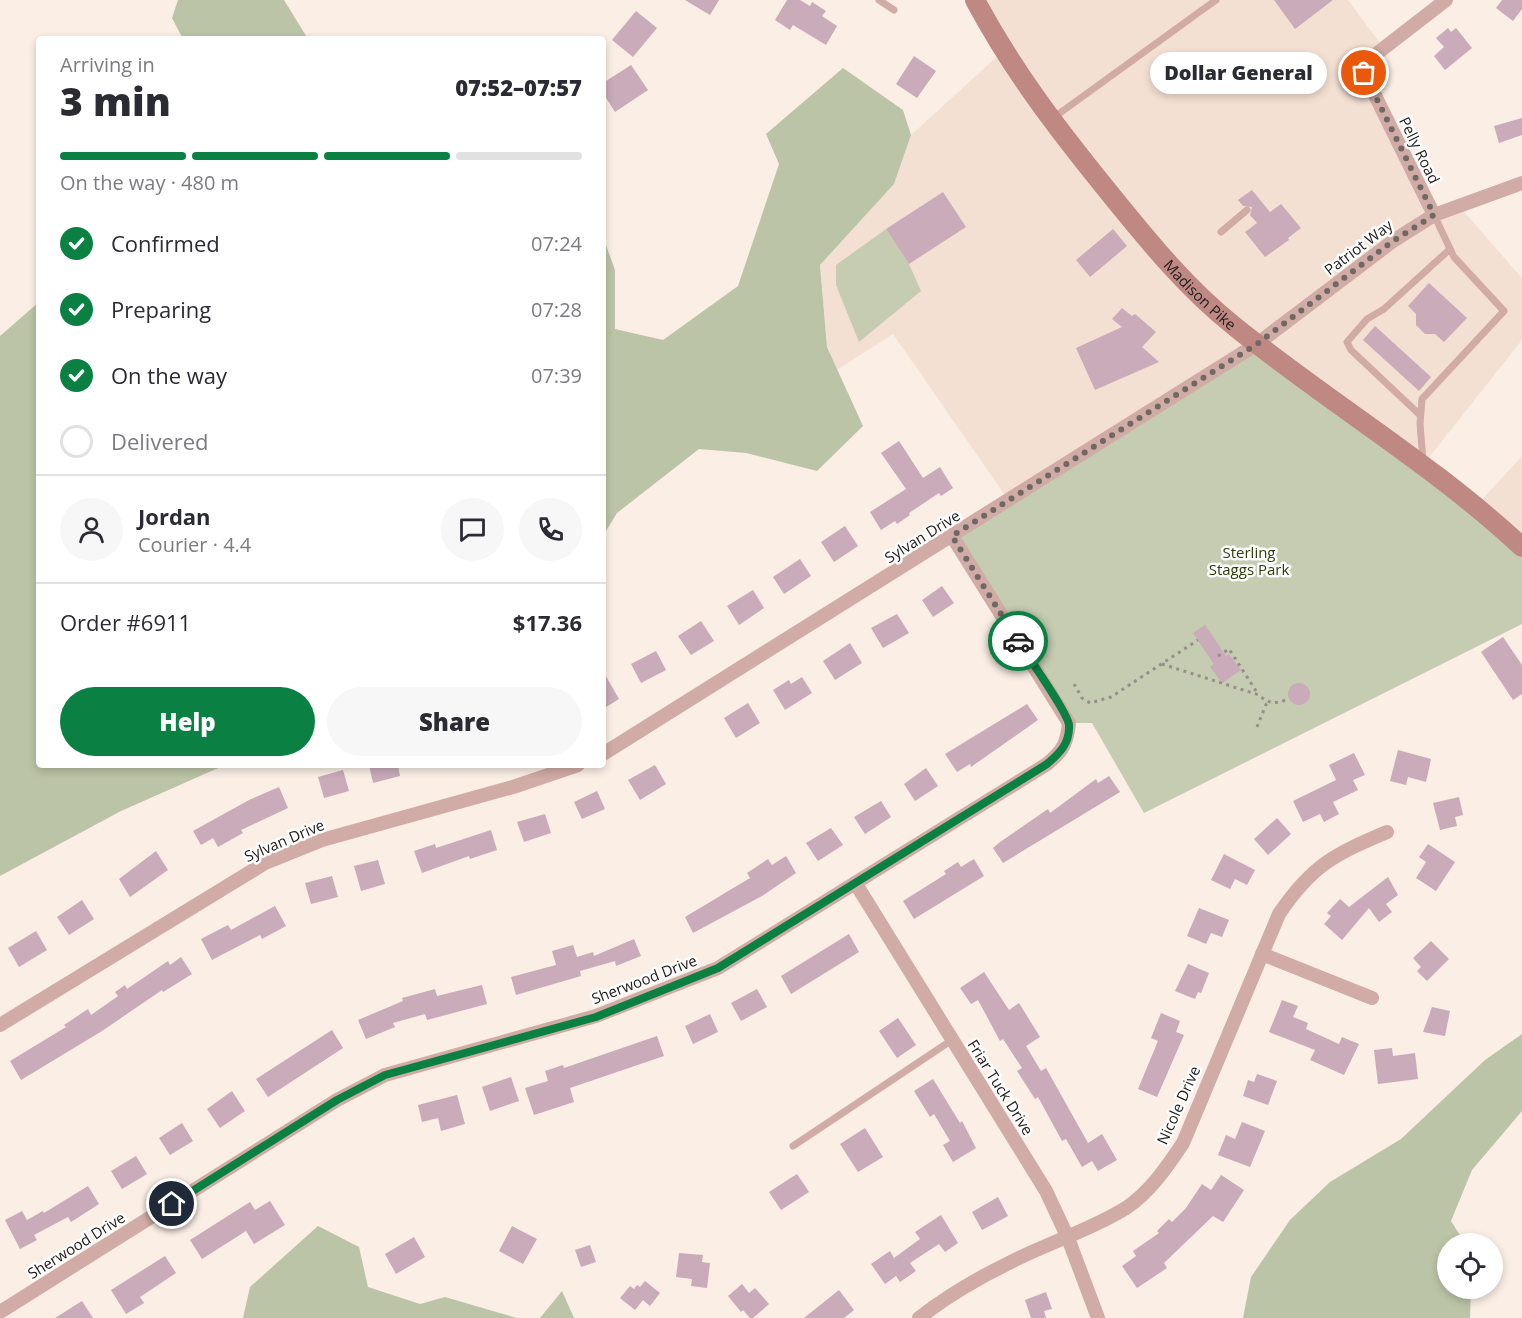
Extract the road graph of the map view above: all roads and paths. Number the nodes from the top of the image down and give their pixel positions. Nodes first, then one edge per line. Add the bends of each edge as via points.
1 (879, 0) edge
2 (975, 0) edge
3 (1216, 0) edge
4 (1446, 0) edge
5 (894, 10) dead end
6 (1051, 120) junction
7 (1522, 183) edge
8 (1247, 210) dead end
9 (1434, 215) junction
10 (1221, 232) dead end
11 (1450, 249) junction
12 (1257, 344) junction
13 (1420, 415) junction
14 (1424, 465) junction
15 (952, 536) junction
16 (1522, 547) edge
17 (1198, 640) dead end
18 (1218, 656) dead end
19 (1162, 664) junction
20 (1074, 684) dead end
21 (1259, 695) junction
22 (1289, 698) dead end
23 (1267, 702) junction
24 (1257, 727) dead end
25 (606, 752) edge
26 (569, 768) edge
27 (1387, 832) dead end
28 (856, 884) junction
29 (1262, 954) junction
30 (1372, 998) dead end
31 (0, 1025) edge
32 (952, 1040) junction
33 (793, 1146) dead end
34 (1068, 1238) junction
35 (0, 1312) edge
36 (919, 1318) edge
37 (1098, 1318) edge

1 - 5 lane
2 - 6 main road, Madison Pike via 1003,52
3 - 6 lane
4 - 9 street, Pelly Road via 1362,65
6 - 12 main road, Madison Pike via 1166,261 1210,306
7 - 9 street, Patriot Way
8 - 10 lane
9 - 11 lane
9 - 12 street, Patriot Way via 1393,241
11 - 13 lane via 1504,311 1422,399
11 - 13 lane via 1384,309 1367,319 1347,342
12 - 14 main road, Madison Pike
12 - 15 street, Sylvan Drive
13 - 14 lane
14 - 16 main road, Madison Pike
15 - 25 street, Sylvan Drive
15 - 28 street, Sherwood Drive via 1069,723 1067,741 1062,752 1047,764
17 - 19 path
18 - 21 path via 1229,650
19 - 20 path via 1100,701 1090,703 1082,698
19 - 21 path
21 - 23 path
22 - 23 path via 1282,703
23 - 24 path
26 - 31 street, Sylvan Drive via 322,840 265,863
27 - 29 street, Nicole Drive via 1343,851 1299,885 1279,914
28 - 32 street, Friar Tuck Drive
28 - 35 street, Sherwood Drive via 718,968 652,995 596,1017 385,1075 337,1100
29 - 30 street
29 - 34 street, Nicole Drive via 1183,1143 1164,1171 1126,1207
32 - 33 lane
32 - 34 street, Friar Tuck Drive via 1046,1191
34 - 36 street, Nicole Drive via 1010,1262
34 - 37 street, Friar Tuck Drive

